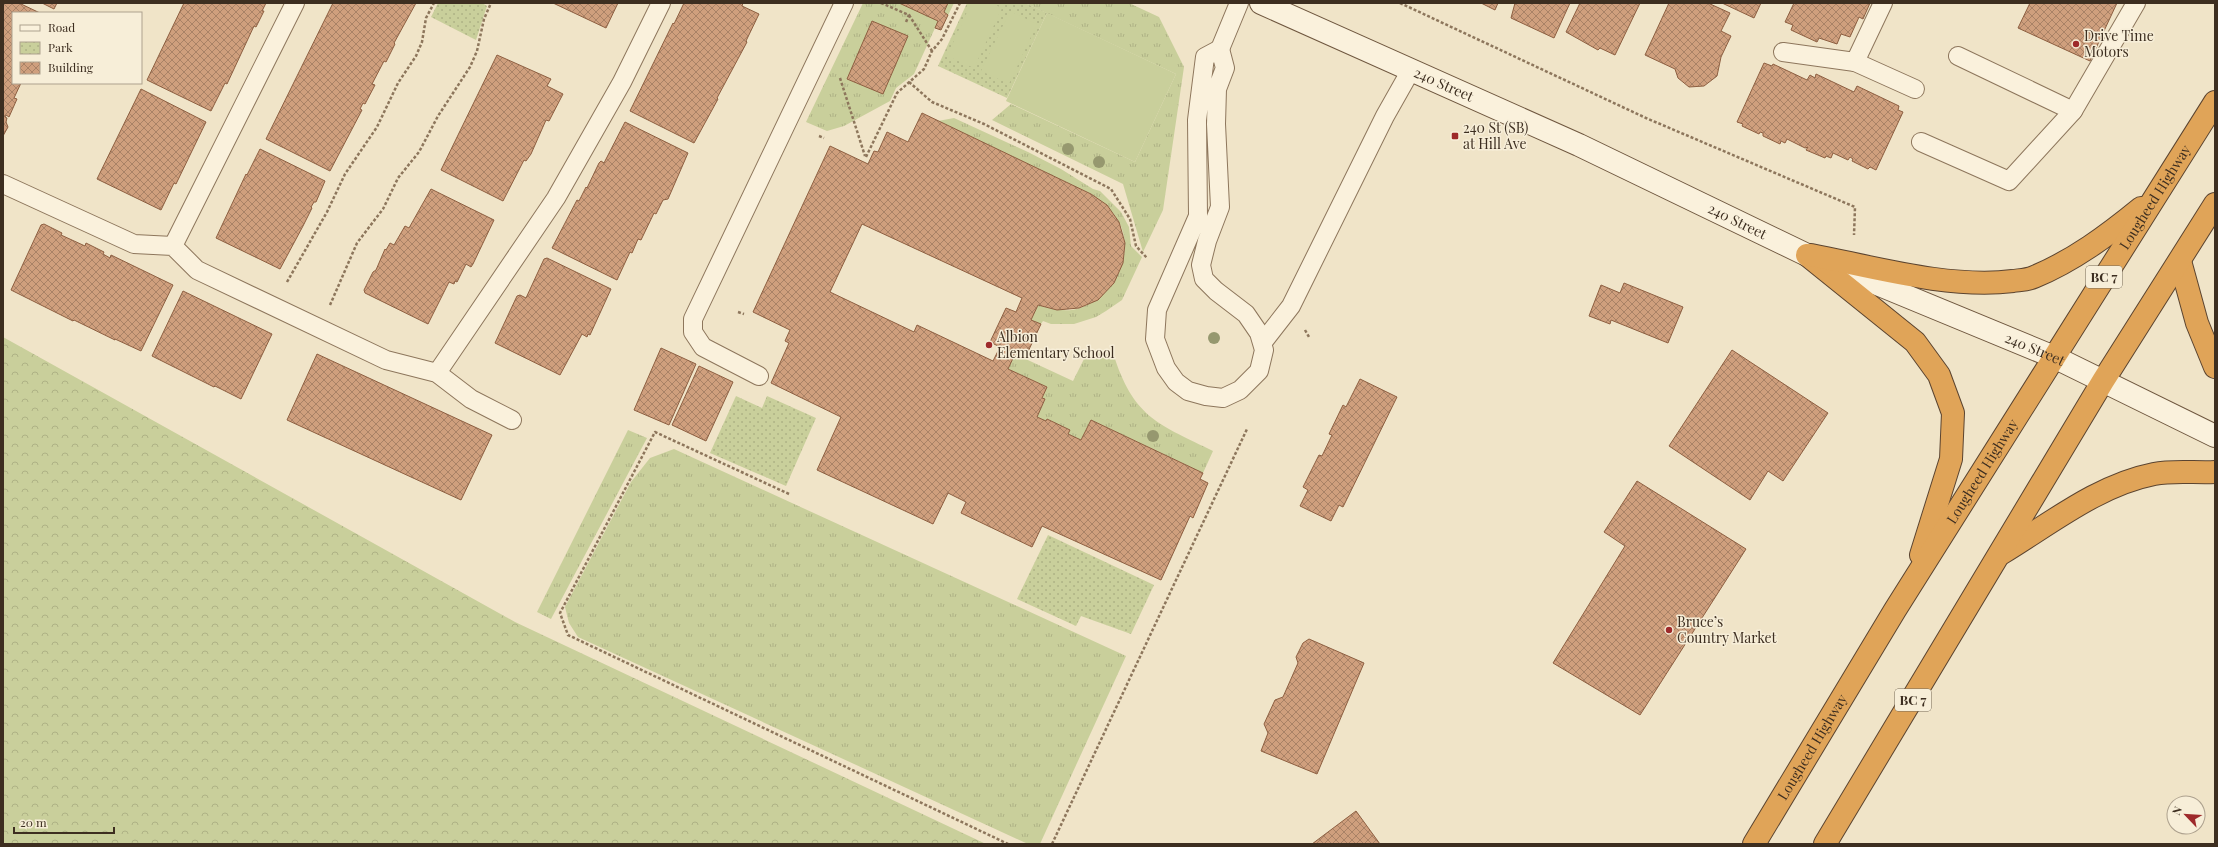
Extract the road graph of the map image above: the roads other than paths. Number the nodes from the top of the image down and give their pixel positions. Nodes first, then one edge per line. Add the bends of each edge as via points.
1 (295, 3) edge
2 (661, 3) edge
3 (844, 3) edge
4 (1239, 3) edge
5 (1261, 3) edge
6 (1883, 3) edge
7 (2136, 3) edge
8 (1220, 49) junction
9 (1783, 52) dead end
10 (1958, 56) dead end
11 (1855, 62) junction
12 (1411, 70) junction
13 (1914, 89) dead end
14 (2215, 102) edge
15 (2073, 111) junction
16 (1921, 142) dead end
17 (3, 184) edge
18 (2154, 197) junction
19 (2215, 204) edge
20 (173, 246) junction
21 (1807, 255) junction
22 (2180, 261) junction
23 (1263, 342) junction
24 (2054, 357) junction
25 (2215, 367) edge
26 (437, 373) junction
27 (759, 376) dead end
28 (2103, 381) junction
29 (512, 420) dead end
30 (2215, 436) edge
31 (2215, 472) edge
32 (2000, 555) junction
33 (1913, 583) junction
34 (1754, 844) edge
35 (1825, 844) edge

1 - 20 lane
2 - 26 lane via 622,82 556,198
3 - 27 lane via 693,319 693,332 704,346
4 - 8 lane
5 - 12 main road, 240 Street
6 - 11 lane
7 - 15 lane
8 - 23 lane via 1225,68 1217,89 1220,207 1201,265 1204,279 1246,314
8 - 23 lane via 1205,57 1197,120 1198,216 1157,310 1154,339 1166,368 1176,382 1188,391 1223,398 1240,390 1259,371 1264,350
9 - 11 lane
10 - 15 lane
11 - 13 lane
12 - 21 main road, 240 Street via 1579,144
12 - 23 lane via 1385,116 1291,306
14 - 18 highway, Lougheed Highway / BC 7
15 - 16 lane via 2009,181
17 - 20 lane via 134,244
18 - 21 highway via 2109,234 2073,257 2032,278 1991,283 1953,281
18 - 24 highway, Lougheed Highway / BC 7
19 - 22 highway, BC 7
20 - 26 lane via 197,270 386,360
21 - 24 main road, 240 Street
21 - 33 highway via 1915,342 1939,375 1953,413 1950,459
22 - 25 highway via 2197,323
22 - 28 highway, BC 7
24 - 28 main road, 240 Street
24 - 33 highway, Lougheed Highway / BC 7
26 - 29 lane via 471,399
28 - 30 main road, 240 Street
28 - 32 highway, BC 7
31 - 32 highway via 2155,473 2132,479 2102,491
32 - 35 highway, BC 7
33 - 34 highway, Lougheed Highway / BC 7

